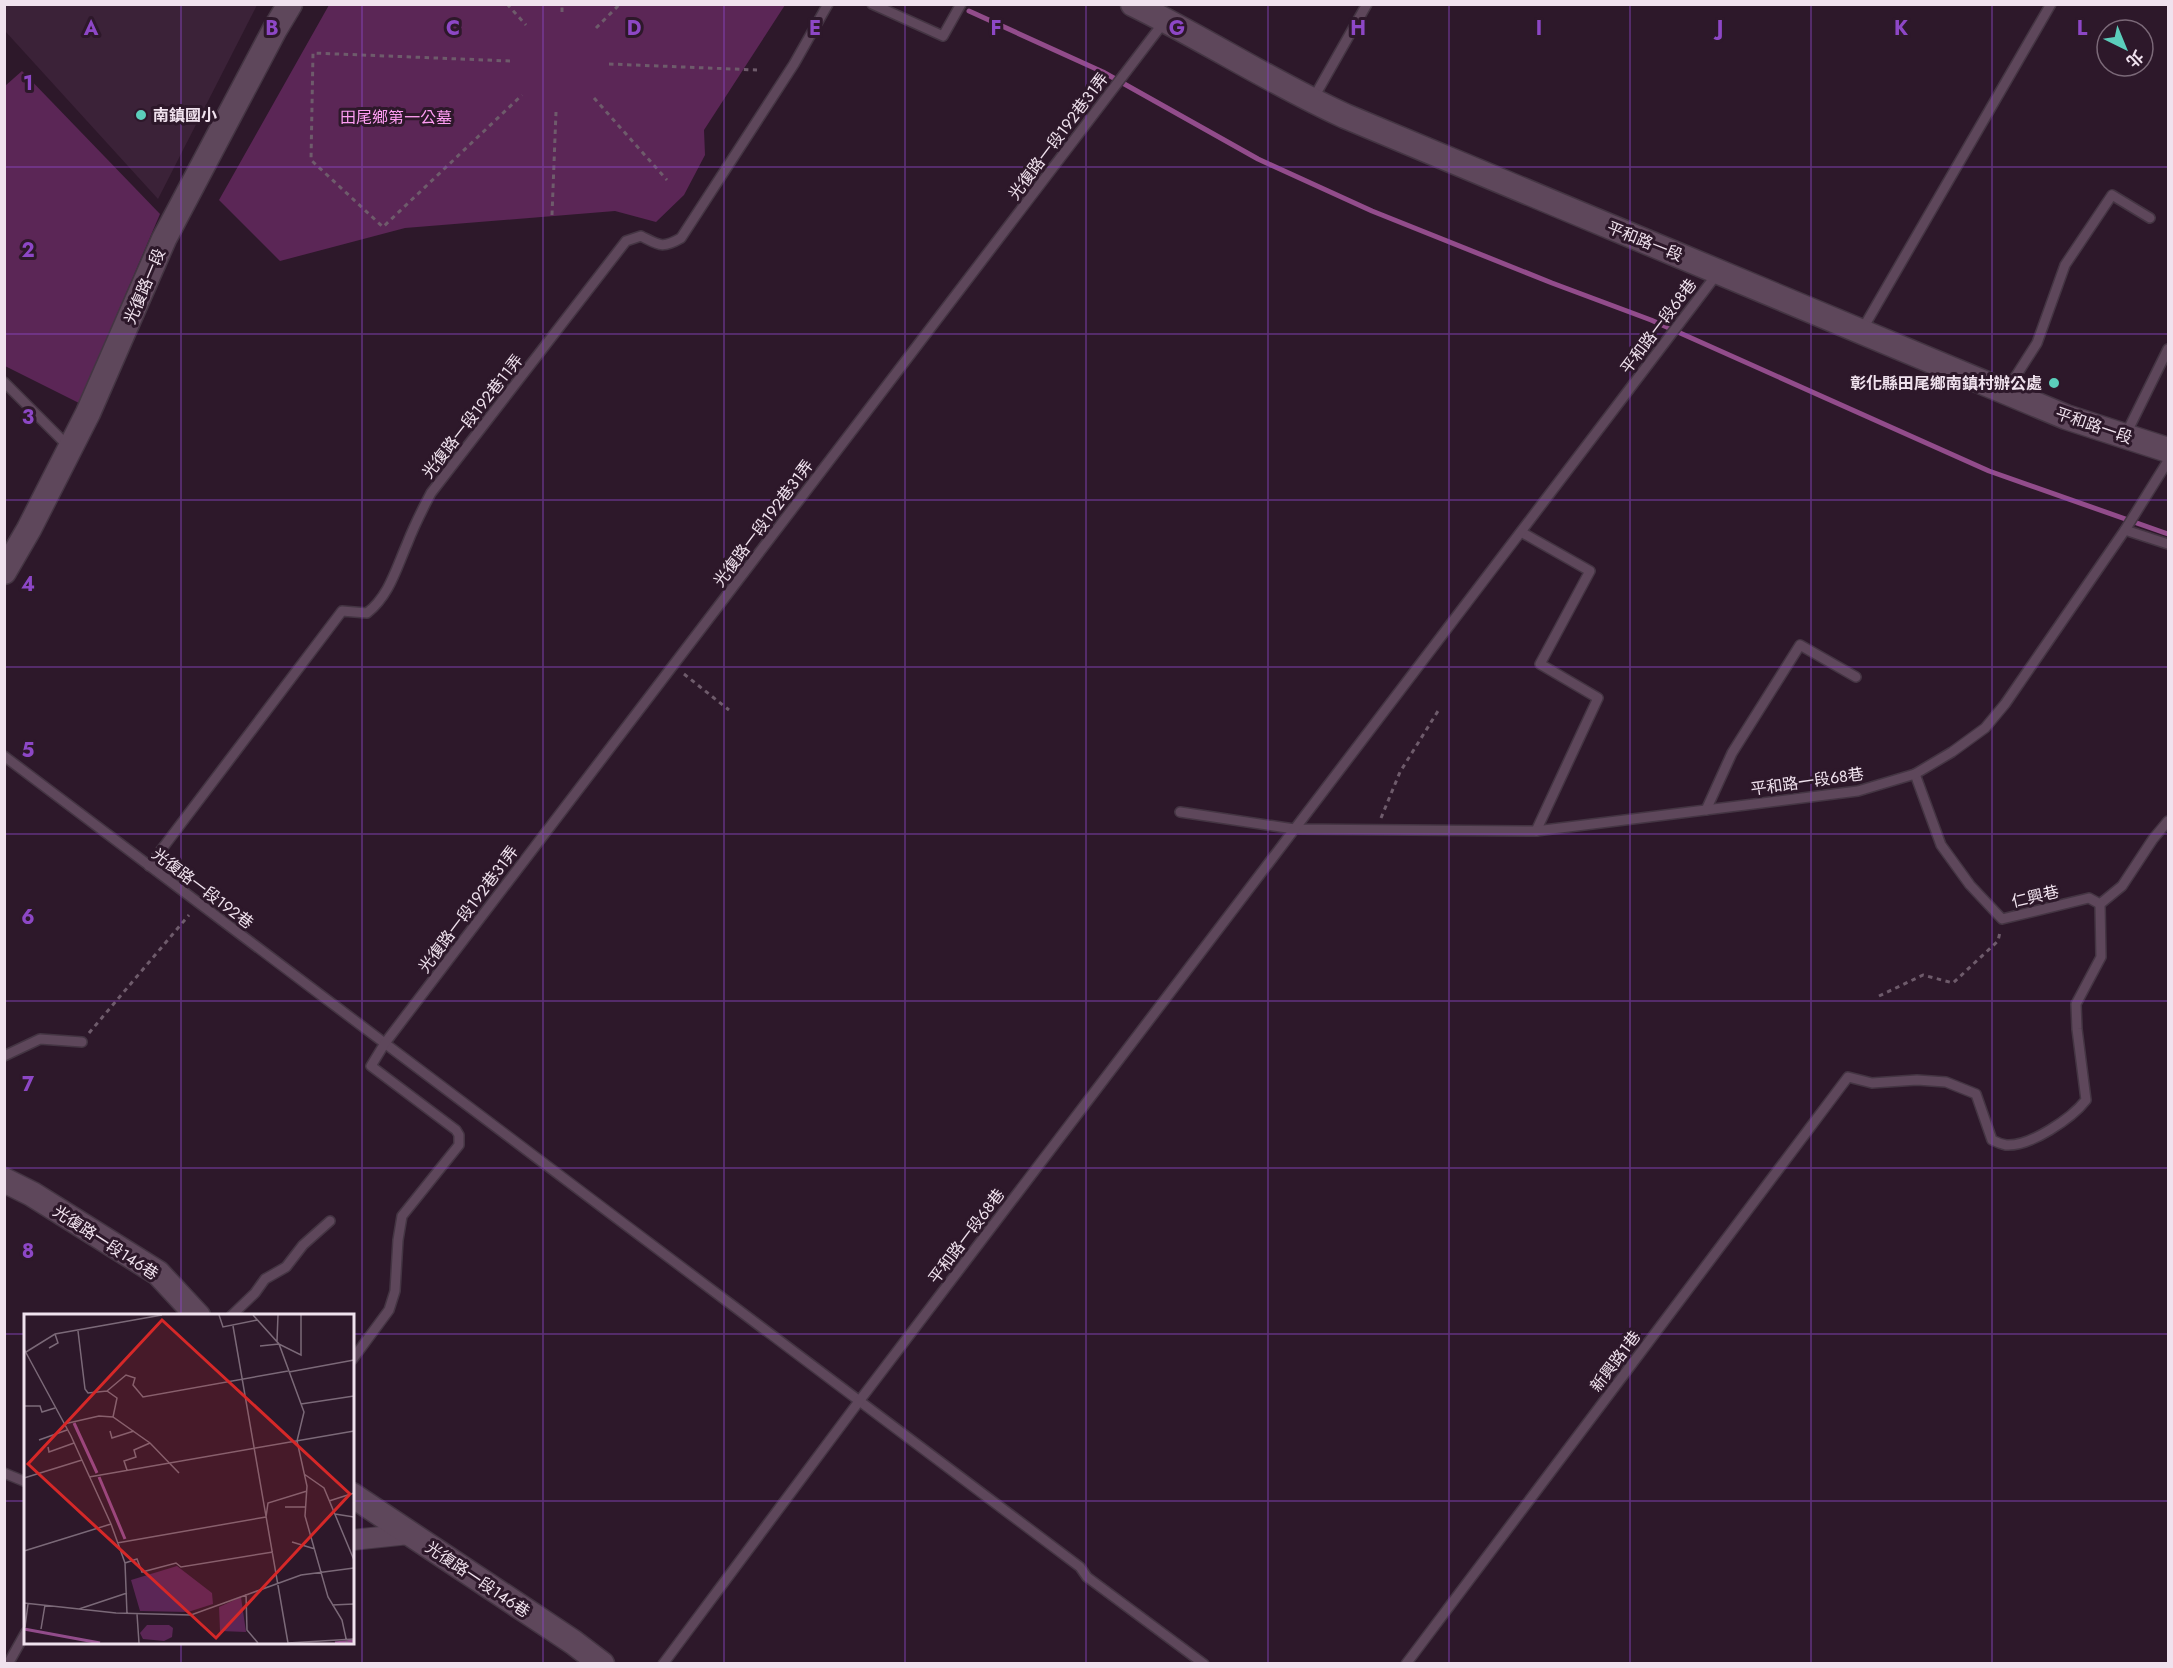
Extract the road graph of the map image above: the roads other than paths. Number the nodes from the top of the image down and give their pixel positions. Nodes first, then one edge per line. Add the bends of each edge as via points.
1 (290, 4) edge
2 (828, 4) edge
3 (872, 4) edge
4 (961, 4) edge
5 (1133, 4) edge
6 (1367, 4) edge
7 (2050, 4) edge
8 (1166, 20) junction
9 (1312, 101) junction
10 (2150, 218) dead end
11 (1719, 271) junction
12 (1862, 331) junction
13 (2169, 349) edge
14 (4, 381) edge
15 (2006, 392) junction
16 (2125, 436) junction
17 (70, 449) junction
18 (2169, 450) edge
19 (2169, 461) edge
20 (2125, 530) junction
21 (1521, 532) junction
22 (2169, 544) edge
23 (4, 572) edge
24 (1856, 678) dead end
25 (4, 756) edge
26 (1915, 774) junction
27 (1706, 810) junction
28 (1180, 812) dead end
29 (2169, 822) edge
30 (1294, 829) junction
31 (1536, 831) junction
32 (149, 866) junction
33 (2100, 904) junction
34 (82, 1042) road end
35 (385, 1043) junction
36 (4, 1056) edge
37 (4, 1180) edge
38 (330, 1221) dead end
39 (196, 1314) edge
40 (233, 1314) edge
41 (354, 1357) edge
42 (860, 1400) junction
43 (4, 1473) edge
44 (24, 1481) edge
45 (354, 1496) edge
46 (409, 1533) junction
47 (354, 1540) edge
48 (24, 1636) edge
49 (8, 1664) edge
50 (602, 1664) edge
51 (663, 1664) edge
52 (1204, 1664) edge
53 (1406, 1664) edge

1 - 17 street, 光復路一段 via 165,238
2 - 32 lane, 光復路一段192巷11弄 via 794,64 681,238 660,246 641,236 626,241 431,493 394,578 376,606 367,614 342,611
3 - 4 lane via 943,36
5 - 8 street, 平和路一段
6 - 9 lane
7 - 12 lane
8 - 9 street, 平和路一段
8 - 35 lane, 光復路一段192巷31弄
9 - 11 street, 平和路一段
10 - 15 lane via 2112,195 2065,266 2037,343
11 - 12 street, 平和路一段
11 - 21 lane, 平和路一段68巷
12 - 15 street, 平和路一段
13 - 16 lane
14 - 17 lane
15 - 16 street, 平和路一段
16 - 18 street, 平和路一段
17 - 23 street, 光復路一段
19 - 20 lane, 平和路一段68巷
20 - 22 lane
20 - 26 lane, 平和路一段68巷 via 1985,728
21 - 30 lane, 平和路一段68巷
21 - 31 lane via 1590,572 1540,664 1598,698
24 - 27 lane via 1800,645 1732,753
25 - 32 lane, 光復路一段192巷
26 - 27 lane, 平和路一段68巷 via 1858,791
26 - 33 lane, 仁興巷 via 1941,845 1970,885 2002,919 2089,898
27 - 31 lane, 平和路一段68巷
28 - 30 lane
29 - 33 lane via 2122,886
30 - 31 lane, 平和路一段68巷
30 - 42 lane, 平和路一段68巷
32 - 35 lane, 光復路一段192巷
33 - 53 lane, 新興路1巷 via 2101,957 2076,1004 2086,1100 2076,1113 2031,1139 2006,1145 1992,1140 1976,1094 1946,1082 1872,1083 1848,1077
34 - 36 lane via 40,1039
35 - 41 lane, 光復路一段192巷31弄 via 371,1066 456,1130 459,1145 402,1216 396,1291 389,1310
35 - 42 lane, 光復路一段192巷
37 - 39 street, 光復路一段146巷 via 158,1273
38 - 40 lane via 285,1267 265,1279
42 - 51 lane, 平和路一段68巷
42 - 52 lane, 光復路一段192巷
43 - 44 lane
45 - 46 street, 光復路一段146巷
46 - 47 street
46 - 50 street, 光復路一段146巷
48 - 49 lane

